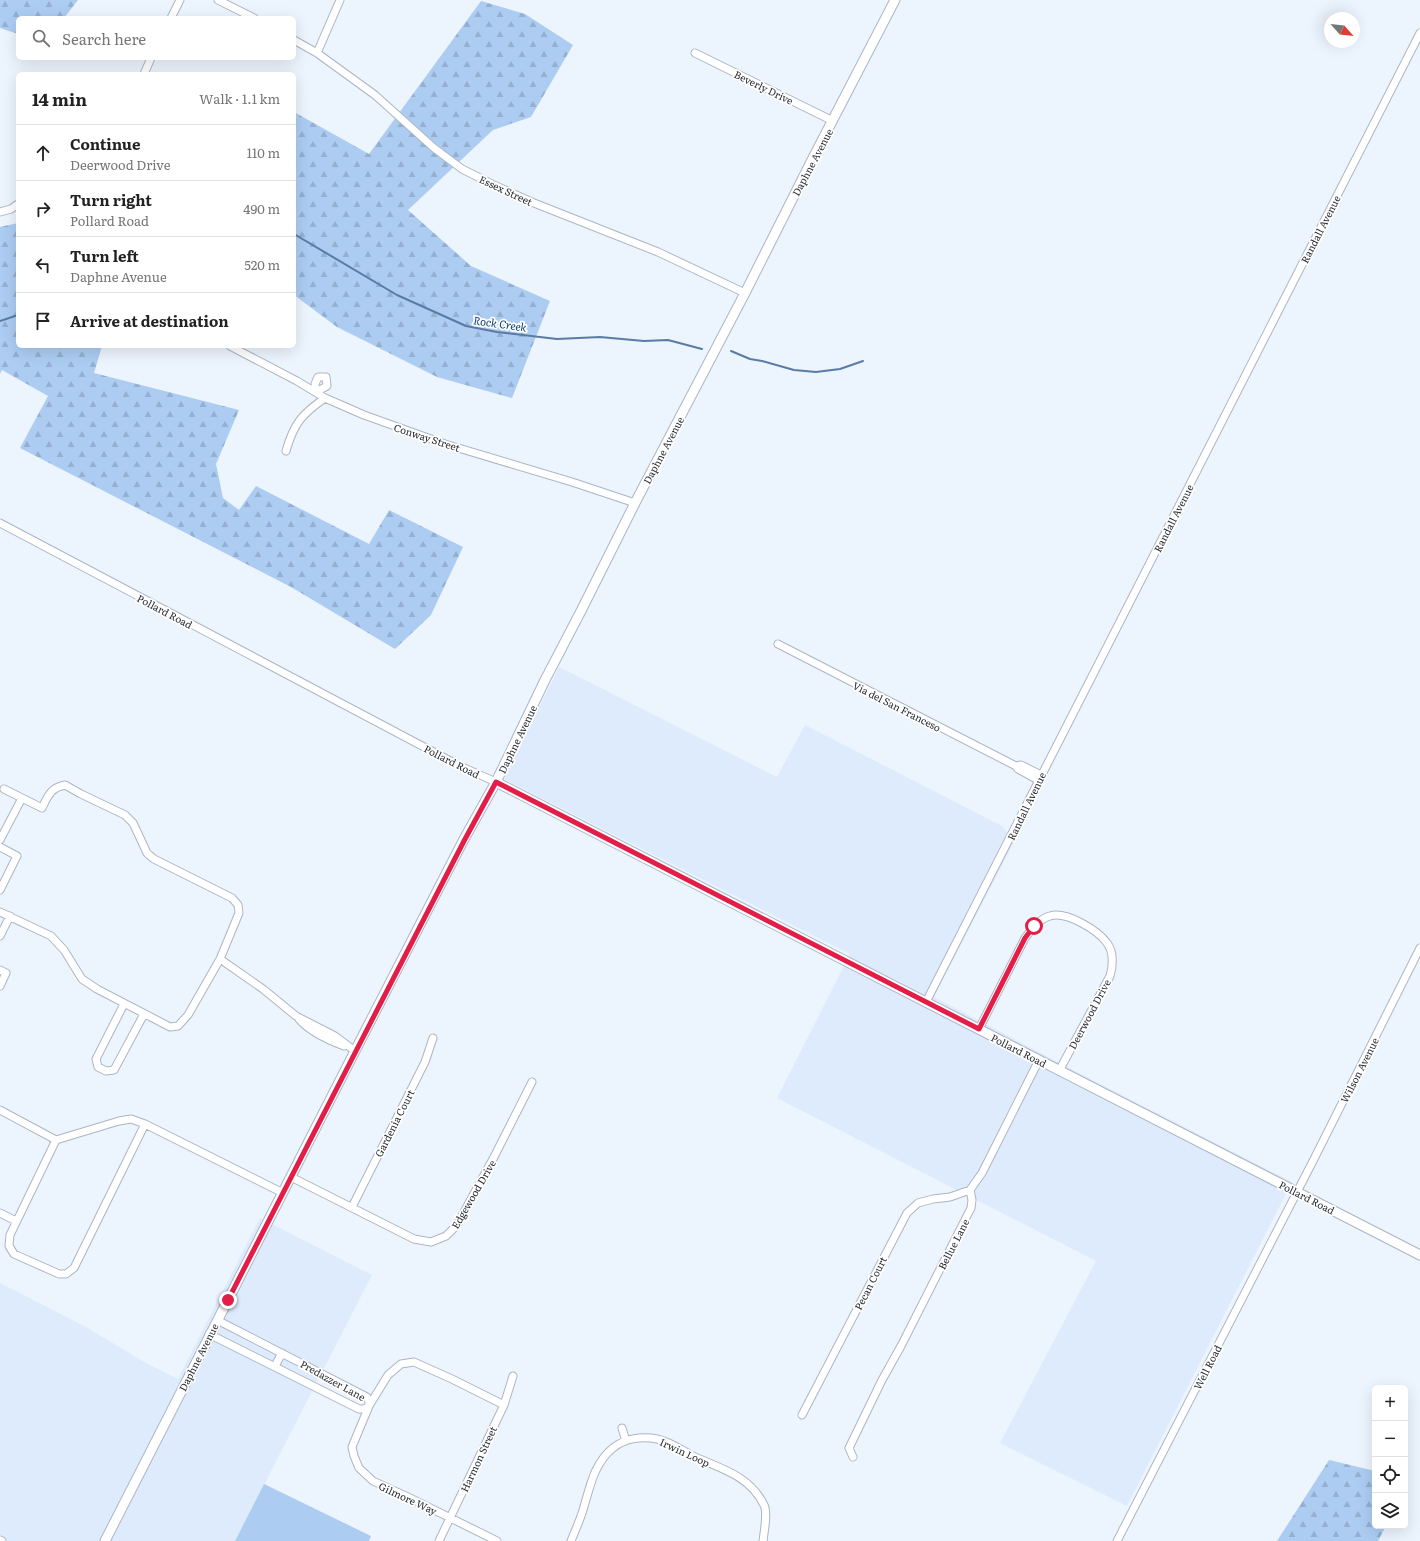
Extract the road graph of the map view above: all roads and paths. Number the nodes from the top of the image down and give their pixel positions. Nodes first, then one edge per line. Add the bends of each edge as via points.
1 (180, 0) edge
2 (218, 0) edge
3 (340, 0) edge
4 (895, 0) edge
5 (171, 16) edge
6 (250, 16) edge
7 (1420, 33) edge
8 (296, 41) edge
9 (317, 53) junction
10 (695, 53) dead end
11 (150, 60) edge
12 (145, 72) edge
13 (833, 121) junction
14 (16, 205) edge
15 (0, 212) edge
16 (745, 293) junction
17 (234, 348) edge
18 (325, 398) junction
19 (286, 450) dead end
20 (635, 503) junction
21 (0, 523) edge
22 (778, 644) dead end
23 (1040, 777) junction
24 (496, 782) junction
25 (4, 789) dead end
26 (22, 798) junction
27 (0, 840) edge
28 (0, 847) edge
29 (0, 890) edge
30 (0, 912) edge
31 (10, 916) junction
32 (0, 936) edge
33 (1420, 948) edge
34 (220, 959) junction
35 (0, 970) edge
36 (0, 986) edge
37 (926, 1002) junction
38 (124, 1004) junction
39 (144, 1014) junction
40 (979, 1029) junction
41 (433, 1038) dead end
42 (355, 1051) junction
43 (1039, 1060) junction
44 (1059, 1071) junction
45 (532, 1082) dead end
46 (0, 1110) edge
47 (145, 1124) junction
48 (56, 1140) junction
49 (291, 1177) junction
50 (970, 1190) junction
51 (1296, 1192) junction
52 (283, 1193) junction
53 (352, 1207) junction
54 (0, 1213) edge
55 (16, 1221) junction
56 (1420, 1255) edge
57 (217, 1320) junction
58 (209, 1334) junction
59 (282, 1352) junction
60 (275, 1366) junction
61 (514, 1376) dead end
62 (504, 1405) junction
63 (369, 1406) junction
64 (802, 1415) dead end
65 (622, 1428) dead end
66 (626, 1440) junction
67 (853, 1457) dead end
68 (451, 1518) junction
69 (104, 1541) edge
70 (439, 1541) edge
71 (497, 1541) edge
72 (571, 1541) edge
73 (764, 1541) edge
74 (1117, 1541) edge

1 - 5 street
2 - 6 street
3 - 9 street
4 - 13 street, Daphne Avenue
7 - 23 street, Randall Avenue
8 - 9 street, Essex Street
9 - 16 street, Essex Street via 389,106 434,148 462,169 534,203 658,252
10 - 13 street, Beverly Drive
11 - 12 street
13 - 16 street, Daphne Avenue
14 - 15 street
16 - 20 street, Daphne Avenue
17 - 18 street, Conway Street
18 - 19 street via 307,411 298,422 290,435
18 - 20 street, Conway Street via 364,416
20 - 24 street, Daphne Avenue via 544,680
21 - 24 street, Pollard Road via 462,767
22 - 23 street, Via del San Franceso via 1016,766 1021,765
23 - 37 street, Randall Avenue
24 - 37 street, Pollard Road
24 - 42 street, Daphne Avenue
25 - 26 street
26 - 27 street
26 - 34 street via 42,808 50,791 57,786 65,785 125,815 133,823 147,852 154,859 232,898 238,905 239,913
28 - 29 street via 17,856
30 - 31 street
31 - 32 street
31 - 38 street via 51,936 64,950 82,979
33 - 51 street, Wilson Avenue
34 - 39 street via 188,1015 178,1026 170,1027
34 - 42 street via 296,1016 335,1036
35 - 36 street via 6,973
37 - 40 street, Pollard Road
38 - 39 street
38 - 39 street via 96,1059 98,1067 106,1071 114,1070
40 - 43 street, Pollard Road
40 - 44 street, Deerwood Drive via 1025,938 1034,926 1050,916 1063,915 1079,922 1108,943 1112,968
41 - 53 street, Gardenia Court via 425,1062
42 - 49 street, Daphne Avenue
43 - 44 street, Pollard Road
43 - 50 street via 982,1173
44 - 51 street, Pollard Road
45 - 53 street, Edgewood Drive via 457,1225 446,1236 431,1242 414,1239
46 - 48 street
47 - 48 street via 131,1119 119,1121
47 - 52 street
47 - 55 street via 74,1268 66,1274 59,1274 14,1254 9,1246 10,1235
48 - 55 street
49 - 52 street, Daphne Avenue
49 - 53 street, Edgewood Drive
50 - 64 street, Pecan Court via 918,1203 907,1213
50 - 67 street, Bellue Lane via 972,1208 859,1427 849,1448
51 - 56 street, Pollard Road
51 - 74 street, Well Road
52 - 57 street, Daphne Avenue
54 - 55 street
57 - 58 street, Daphne Avenue
57 - 59 street, Predazzer Lane
58 - 60 street, Predazzer Lane
58 - 69 street, Daphne Avenue
59 - 60 street
59 - 63 street, Predazzer Lane via 367,1396
60 - 63 street, Predazzer Lane via 359,1409
61 - 62 street, Harmon Street
62 - 63 street, Gilmore Way via 414,1362 401,1364 388,1375
62 - 68 street, Harmon Street
63 - 68 street, Gilmore Way via 352,1447 359,1468 373,1482
65 - 66 street
66 - 72 street, Irwin Loop via 613,1447 594,1474
66 - 73 street, Irwin Loop via 642,1438 669,1443 739,1477 754,1490 764,1506
68 - 70 street, Harmon Street
68 - 71 street, Gilmore Way

